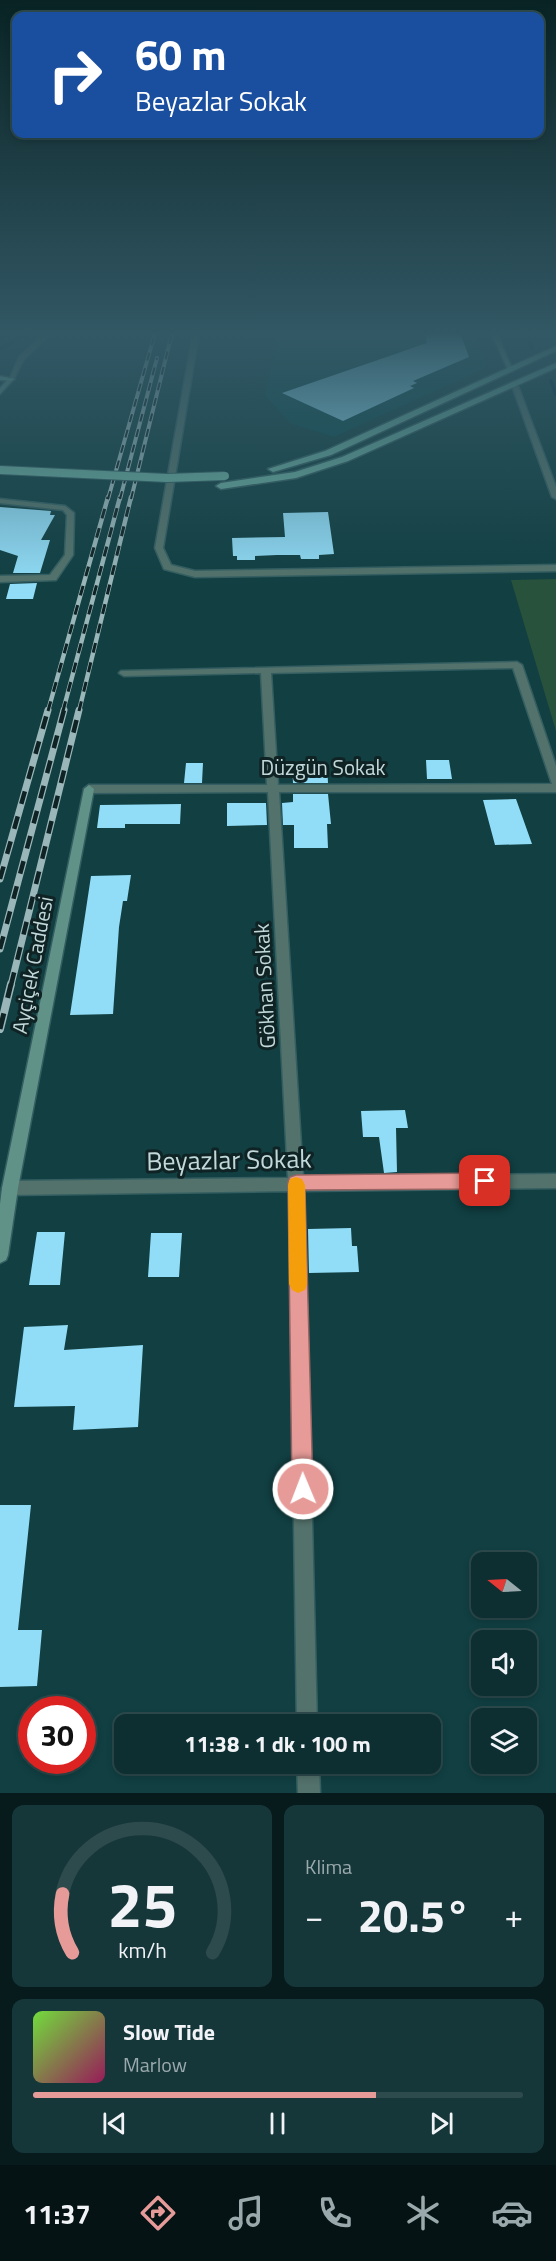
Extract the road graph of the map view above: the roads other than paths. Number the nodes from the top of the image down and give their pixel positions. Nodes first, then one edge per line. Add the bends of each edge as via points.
1 (182, 417) edge
2 (408, 417) edge
3 (439, 417) edge
4 (526, 417) edge
5 (0, 470) edge
6 (0, 480) edge
7 (556, 497) edge
8 (0, 501) edge
9 (556, 568) edge
10 (0, 579) edge
11 (266, 670) junction
12 (124, 674) dead end
13 (556, 782) edge
14 (273, 787) junction
15 (556, 788) edge
16 (89, 789) joint
17 (556, 1181) edge
18 (296, 1182) junction
19 (10, 1188) junction
20 (0, 1255) edge
21 (307, 1714) edge
22 (308, 1774) edge
23 (309, 1793) edge

1 - 9 street via 159,548 167,567 195,574
2 - 5 main road, bridge via 328,453 283,468 225,476 167,478
3 - 6 main road via 345,459 297,475 221,486
4 - 7 street
8 - 10 street via 65,508 71,515 69,555 53,578
11 - 12 street
11 - 13 street via 517,665
11 - 14 street, Gökhan Sokak
14 - 15 street, Düzgün Sokak
14 - 16 street, Düzgün Sokak
14 - 18 street, Gökhan Sokak
16 - 19 street, Ayçiçek Caddesi
17 - 18 street, Beyazlar Sokak
18 - 19 street, Beyazlar Sokak
18 - 21 street, Gökhan Sokak
19 - 20 street, Ayçiçek Caddesi
22 - 23 street

